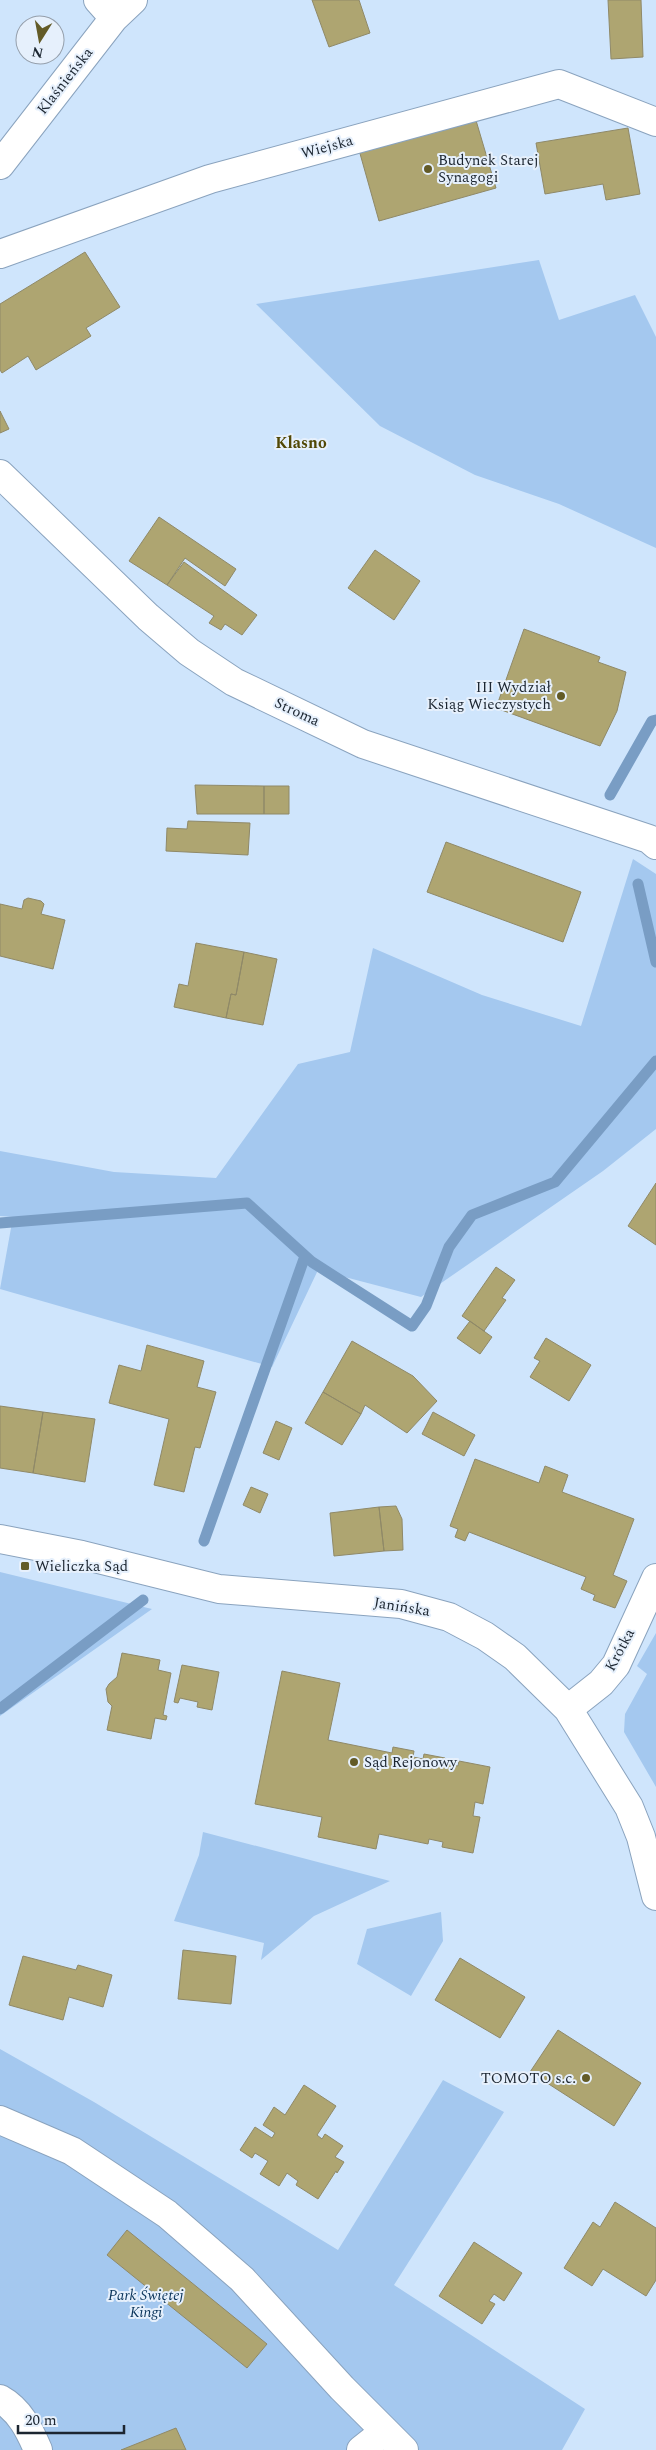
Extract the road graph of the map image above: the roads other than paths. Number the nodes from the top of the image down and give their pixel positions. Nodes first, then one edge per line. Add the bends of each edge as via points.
1 (133, 0) edge
2 (106, 9) edge
3 (656, 122) edge
4 (0, 165) edge
5 (0, 254) edge
6 (0, 474) edge
7 (656, 844) edge
8 (0, 1539) edge
9 (656, 1578) edge
10 (568, 1709) junction
11 (656, 1896) edge
12 (0, 2120) edge
13 (0, 2400) edge
14 (394, 2441) edge
15 (38, 2450) edge
16 (361, 2450) edge

1 - 2 street, Klaśnieńska
2 - 4 street, Klaśnieńska
3 - 5 street, Wiejska via 559,84 210,179
6 - 7 street, Stroma via 148,617 189,652 234,682 363,744
8 - 10 street, Janińska via 42,1546 219,1589 401,1604 434,1612 485,1636 515,1657
9 - 10 street, Krótka via 616,1665 601,1683
10 - 11 street, Janińska via 629,1807
12 - 14 street via 72,2151 168,2214 242,2279
13 - 15 street via 28,2426
14 - 16 street

